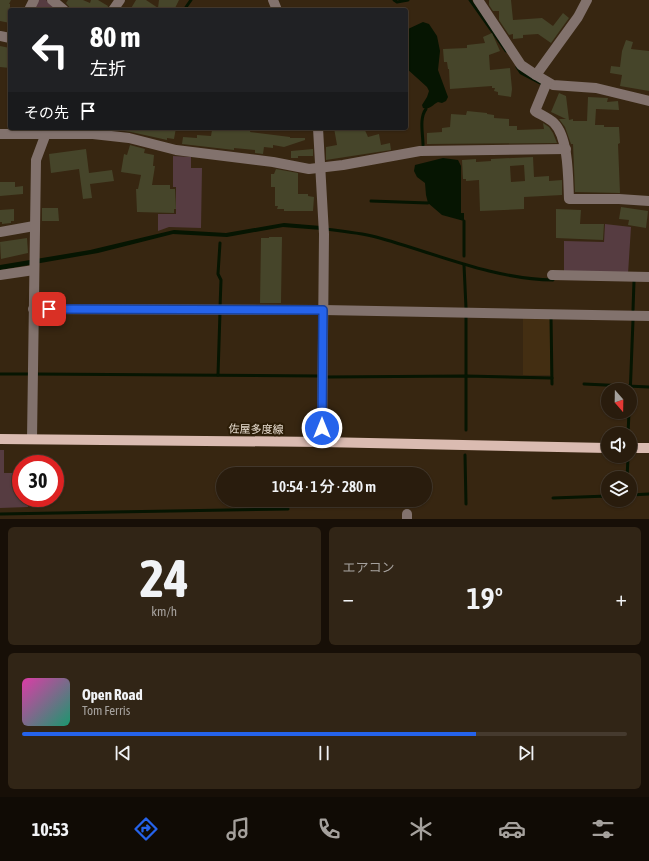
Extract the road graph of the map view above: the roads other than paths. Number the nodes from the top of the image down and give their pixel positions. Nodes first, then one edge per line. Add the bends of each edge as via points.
1 (52, 0) edge
2 (478, 0) edge
3 (587, 0) edge
4 (62, 8) edge
5 (536, 75) junction
6 (547, 82) junction
7 (649, 101) edge
8 (318, 130) edge
9 (46, 131) edge
10 (130, 133) edge
11 (0, 134) edge
12 (566, 149) junction
13 (320, 168) junction
14 (649, 201) edge
15 (34, 226) junction
16 (0, 232) edge
17 (34, 264) junction
18 (0, 275) edge
19 (552, 275) dead end
20 (649, 277) edge
21 (33, 309) junction
22 (323, 310) junction
23 (649, 316) edge
24 (0, 438) edge
25 (32, 439) junction
26 (322, 442) junction
27 (601, 448) edge
28 (637, 448) edge
29 (649, 448) edge

1 - 4 street
2 - 5 street via 521,65
3 - 5 street via 578,17
5 - 6 street
6 - 7 street via 596,88
6 - 12 street via 535,111 554,124 562,136
8 - 13 street
9 - 10 street
9 - 11 street
9 - 15 street via 36,160
10 - 13 street via 176,150 309,169
12 - 13 street via 420,151
12 - 14 street via 569,199
13 - 22 street via 324,228
15 - 16 street
15 - 17 street
17 - 18 street
17 - 21 street
19 - 20 street
21 - 22 street
21 - 25 street
22 - 23 street
22 - 26 street
24 - 25 main road, 佐屋多度線
25 - 26 main road, 佐屋多度線
26 - 27 main road, 佐屋多度線
28 - 29 main road

